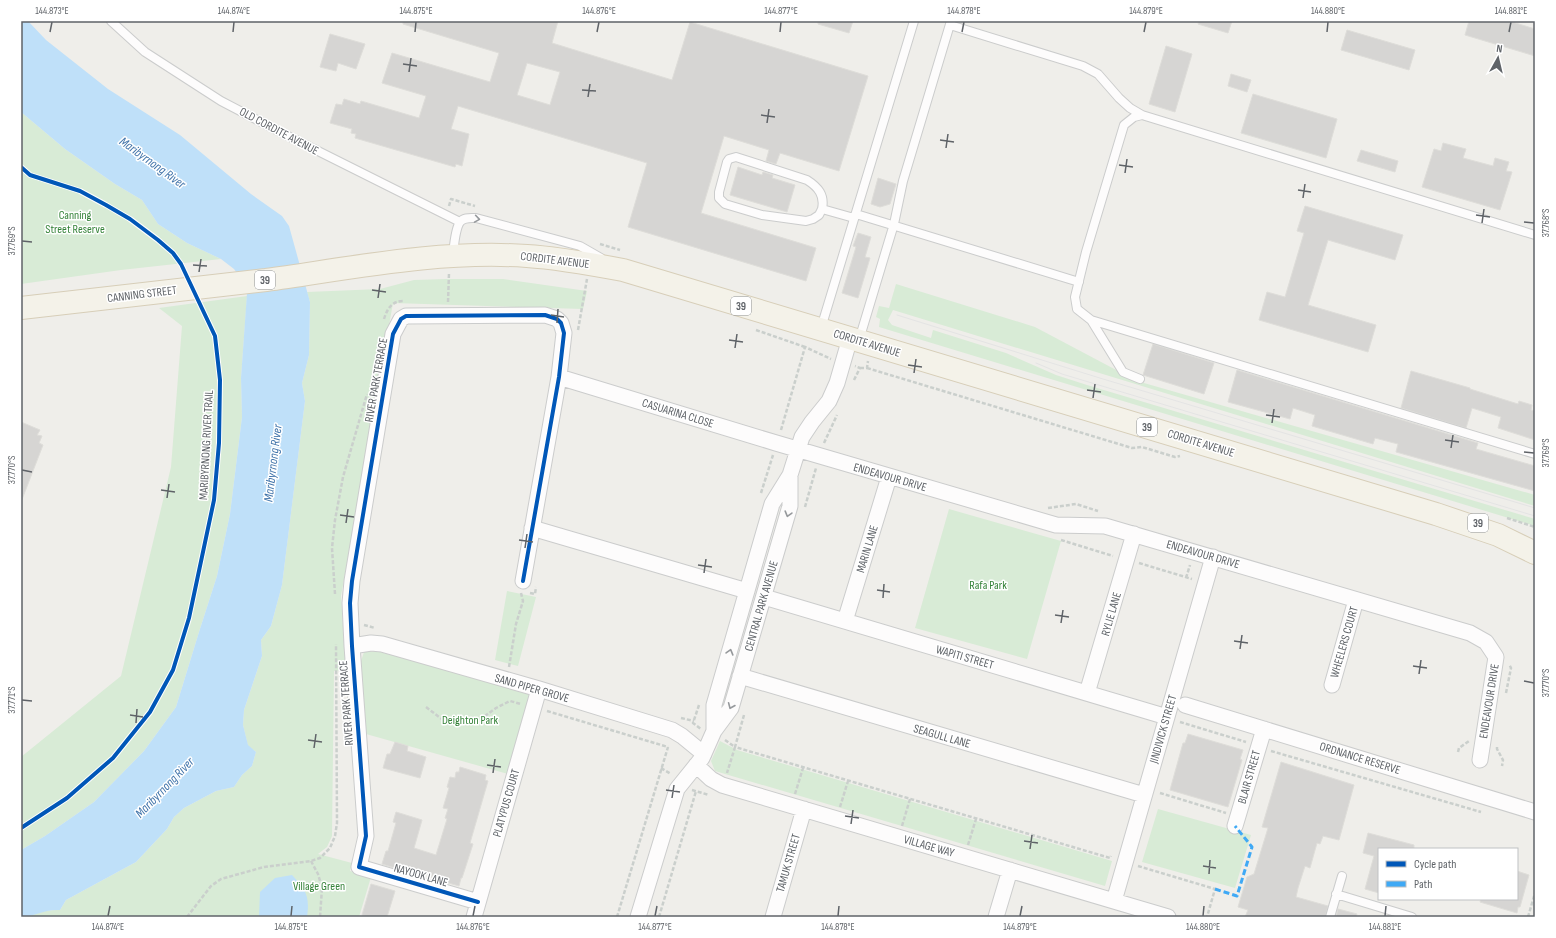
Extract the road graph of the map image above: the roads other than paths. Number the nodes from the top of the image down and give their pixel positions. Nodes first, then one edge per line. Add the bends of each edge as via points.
1 (111, 21) edge
2 (914, 21) edge
3 (950, 23) edge
4 (1142, 115) junction
5 (822, 209) junction
6 (855, 216) junction
7 (460, 222) junction
8 (894, 224) junction
9 (1535, 235) edge
10 (382, 263) joint
11 (448, 266) junction
12 (623, 270) junction
13 (1079, 282) junction
14 (21, 308) edge
15 (1091, 320) junction
16 (820, 329) junction
17 (855, 339) junction
18 (559, 377) junction
19 (1140, 379) dead end
20 (1535, 454) edge
21 (794, 462) junction
22 (889, 477) junction
23 (1436, 514) junction
24 (532, 528) junction
25 (1134, 534) junction
26 (1535, 538) edge
27 (1535, 553) edge
28 (1213, 557) junction
29 (522, 586) road end
30 (747, 591) junction
31 (764, 597) junction
32 (1356, 600) junction
33 (845, 621) junction
34 (352, 646) junction
35 (740, 676) junction
36 (1332, 685) dead end
37 (539, 690) junction
38 (1087, 693) junction
39 (1185, 705) road end
40 (1173, 719) junction
41 (1264, 729) junction
42 (714, 731) junction
43 (700, 759) junction
44 (1480, 760) dead end
45 (1144, 795) junction
46 (804, 809) junction
47 (1535, 812) edge
48 (1233, 820) road end
49 (358, 867) joint
50 (1010, 870) junction
51 (1342, 876) dead end
52 (1336, 894) junction
53 (1114, 901) junction
54 (478, 902) junction
55 (474, 917) edge
56 (638, 917) edge
57 (773, 917) edge
58 (996, 917) edge
59 (1168, 917) edge
60 (1330, 917) edge
61 (1412, 917) edge

1 - 7 lane, OLD CORDITE AVENUE via 145,52 221,101
2 - 6 lane
3 - 4 lane via 1084,66 1098,74 1119,98
3 - 8 lane via 903,181
4 - 9 lane
4 - 13 lane via 1134,116 1124,125
5 - 5 lane via 819,215 806,221 762,215 725,204 721,202 719,192 727,162 736,157 807,180 820,192 823,198
5 - 6 lane
6 - 8 lane
6 - 16 lane
7 - 11 lane
7 -> 12 lane via 467,218 476,218 580,246
8 - 13 lane
8 - 17 lane
10 - 11 main road, CORDITE AVENUE / 39
10 - 14 main road, CANNING STREET / 39 via 266,280
11 - 12 main road, CORDITE AVENUE / 39 via 528,256
12 - 16 main road, CORDITE AVENUE / 39
13 - 15 lane via 1075,297 1076,309
15 - 19 lane via 1124,372
15 - 20 lane
16 - 17 main road, CORDITE AVENUE / 39
17 - 21 street, CENTRAL PARK AVENUE via 829,401 802,437
17 - 23 main road, CORDITE AVENUE / 39
18 - 21 street, CASUARINA CLOSE
18 - 24 street, RIVER PARK TERRACE
18 - 34 street, RIVER PARK TERRACE via 564,333 561,323 550,316 410,316 400,319 393,334 352,581
21 - 22 street, ENDEAVOUR DRIVE
21 - 30 street, CENTRAL PARK AVENUE via 772,504
21 -> 31 street, CENTRAL PARK AVENUE via 790,506
22 - 25 street, ENDEAVOUR DRIVE via 1056,525 1106,526
22 - 33 street, MARIN LANE
23 - 26 main road, CORDITE AVENUE / 39
23 - 27 main road, CORDITE AVENUE / 39 via 1498,535
24 - 29 street, RIVER PARK TERRACE
24 - 30 street
25 - 28 street, ENDEAVOUR DRIVE
25 - 38 street, RYLIE LANE
28 - 32 street, ENDEAVOUR DRIVE
28 - 40 street, JINDIVICK STREET
42 -> 30 street, CENTRAL PARK AVENUE via 714,705
31 - 33 street, WAPITI STREET
31 - 35 street, CENTRAL PARK AVENUE
32 - 36 street, WHEELERS COURT
32 - 44 street, ENDEAVOUR DRIVE via 1470,633 1486,642 1496,657
33 - 38 street, WAPITI STREET
34 - 37 street, SAND PIPER GROVE via 382,644
34 - 49 street, RIVER PARK TERRACE via 366,836
35 -> 42 street, CENTRAL PARK AVENUE via 731,708
35 - 45 street, SEAGULL LANE
37 - 43 street, SAND PIPER GROVE via 672,730 682,736
37 - 54 street, PLATYPUS COURT
38 - 40 street, WAPITI STREET
39 - 41 street, ORDNANCE RESERVE
40 - 45 street, JINDIVICK STREET
41 - 47 street, ORDNANCE RESERVE
41 - 48 street, BLAIR STREET
42 - 43 street, CENTRAL PARK AVENUE
43 - 46 street, VILLAGE WAY via 711,779 722,785
43 - 56 street, CENTRAL PARK AVENUE via 682,782 674,798
45 - 53 street, JINDIVICK STREET
46 - 50 street, VILLAGE WAY
46 - 57 street, TAMUK STREET
49 - 54 street, NAYOOK LANE
50 - 53 street, VILLAGE WAY
50 - 58 street
51 - 52 lane
52 - 60 lane
52 - 61 lane
53 - 59 street, VILLAGE WAY
54 - 55 street, PLATYPUS COURT

